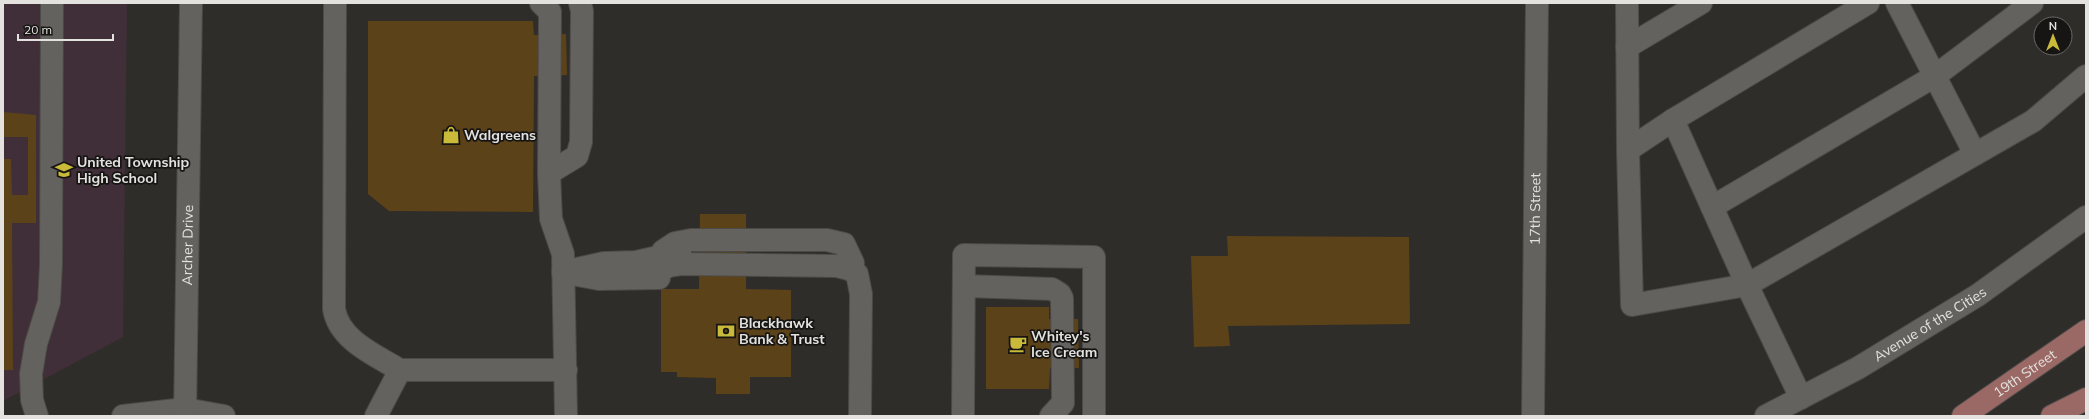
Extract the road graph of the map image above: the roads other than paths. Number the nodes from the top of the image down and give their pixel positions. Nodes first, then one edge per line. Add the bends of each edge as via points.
1 (52, 3) edge
2 (192, 3) edge
3 (335, 3) edge
4 (541, 3) edge
5 (580, 3) edge
6 (1537, 3) edge
7 (1627, 3) edge
8 (1701, 3) edge
9 (1868, 3) edge
10 (1897, 3) edge
11 (2032, 3) edge
12 (1627, 47) junction
13 (1935, 76) junction
14 (2086, 76) edge
15 (1673, 120) junction
16 (1628, 150) junction
17 (1975, 154) junction
18 (550, 173) junction
19 (1712, 207) junction
20 (2086, 217) edge
21 (646, 268) junction
22 (563, 272) junction
23 (857, 277) junction
24 (1747, 285) junction
25 (964, 286) junction
26 (2086, 331) edge
27 (400, 370) junction
28 (566, 370) junction
29 (1801, 398) junction
30 (2086, 399) edge
31 (185, 413) edge
32 (37, 416) edge
33 (123, 416) edge
34 (224, 416) edge
35 (376, 416) edge
36 (566, 416) edge
37 (860, 416) edge
38 (963, 416) edge
39 (1051, 416) edge
40 (1094, 416) edge
41 (1534, 416) edge
42 (1766, 416) edge
43 (1963, 416) edge
44 (2052, 416) edge

1 - 32 street via 51,264 49,302 36,344 31,374 32,400
2 - 31 street, Archer Drive
3 - 27 street via 335,319 360,347
4 - 18 street via 550,12
5 - 18 street via 582,142 577,156
6 - 41 street, 17th Street
7 - 12 street
8 - 12 street
9 - 15 street
10 - 13 street
11 - 13 street
12 - 16 street
13 - 17 street
13 - 19 street
14 - 17 street via 2034,121
15 - 16 street
15 - 19 street
16 - 24 street via 1632,305
17 - 24 street
18 - 22 street via 551,219 562,254
19 - 24 street
20 - 29 street, Avenue of the Cities via 1978,295 1858,368
21 - 22 street via 599,279
21 - 23 street via 834,279 858,289
21 - 23 street via 676,252 822,251 846,257
22 - 28 street
23 - 37 street
24 - 29 street
25 - 38 street
25 - 39 street via 1052,289 1060,294 1063,403
25 - 40 street via 964,255 1094,257
26 - 43 main road, 19th Street
27 - 28 street
27 - 35 street
28 - 36 street
29 - 42 street, Avenue of the Cities
30 - 44 main road
31 - 33 street
31 - 34 street

